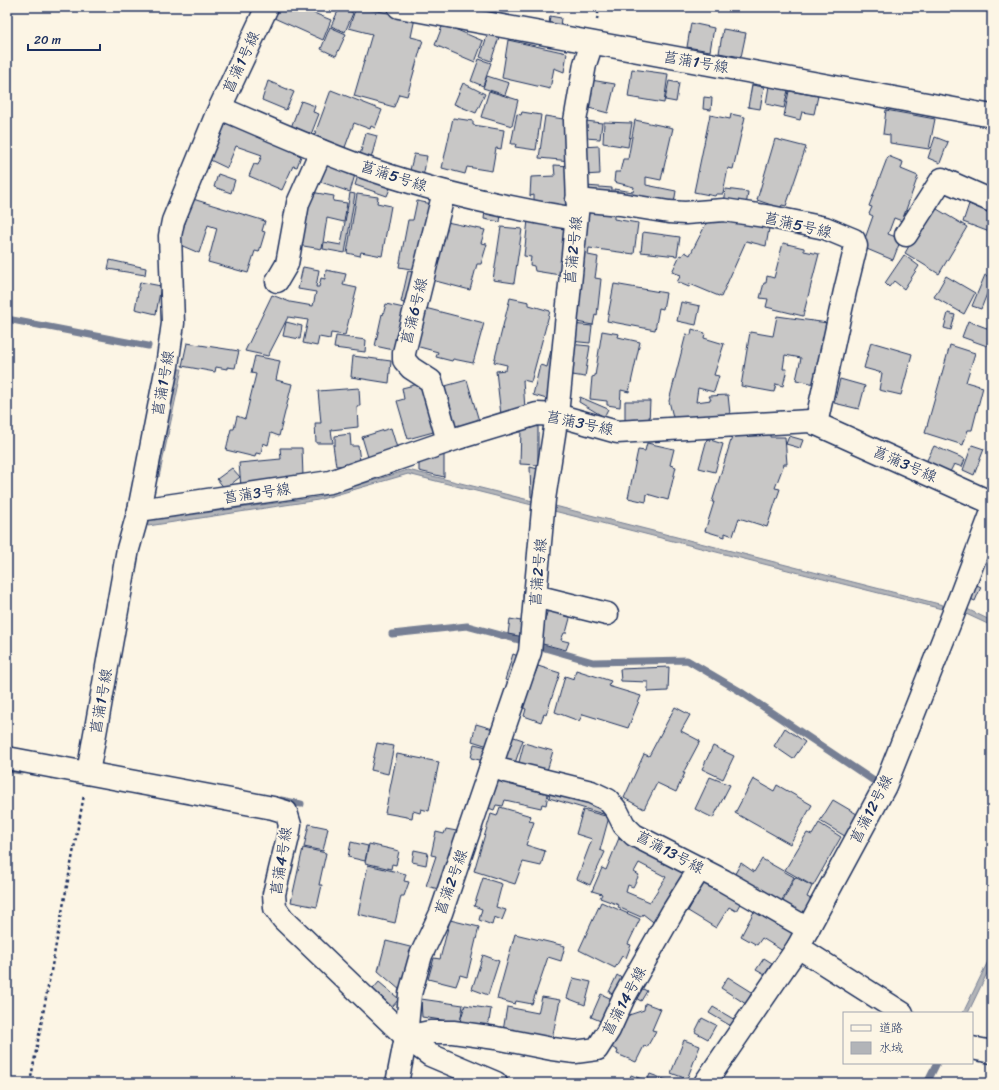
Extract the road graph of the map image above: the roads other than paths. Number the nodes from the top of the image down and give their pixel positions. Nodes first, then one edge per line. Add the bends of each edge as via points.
1 (267, 7) edge
2 (399, 7) edge
3 (592, 42) junction
4 (220, 108) junction
5 (992, 116) edge
6 (321, 151) junction
7 (444, 192) junction
8 (992, 201) edge
9 (577, 209) junction
10 (906, 236) dead end
11 (277, 281) dead end
12 (557, 415) junction
13 (816, 424) junction
14 (448, 441) junction
15 (992, 503) edge
16 (139, 510) junction
17 (992, 512) edge
18 (535, 596) junction
19 (607, 614) dead end
20 (7, 758) edge
21 (491, 766) junction
22 (88, 773) junction
23 (700, 868) junction
24 (803, 938) junction
25 (901, 1012) edge
26 (406, 1037) junction
27 (973, 1048) edge
28 (992, 1052) edge
29 (397, 1083) edge
30 (496, 1083) edge
31 (705, 1083) edge

1 - 4 street, 菖蒲1号線
2 - 3 street, 菖蒲1号線
3 - 5 street, 菖蒲1号線
3 - 9 street, 菖蒲2号線 via 585,64 575,121
4 - 6 street, 菖蒲5号線
4 - 16 street, 菖蒲1号線 via 173,221 170,236 173,322
6 - 7 street, 菖蒲5号線
6 - 11 street via 298,203 287,264
7 - 9 street, 菖蒲5号線 via 526,211
7 - 14 street, 菖蒲6号線 via 404,360 411,368 431,381
8 - 10 street via 942,179
9 - 12 street, 菖蒲2号線
9 - 13 street, 菖蒲5号線 via 620,204 685,213 724,210 825,228 854,240 856,246
12 - 13 street, 菖蒲3号線 via 617,432 810,422
12 - 14 street, 菖蒲3号線 via 537,414
12 - 18 street, 菖蒲2号線 via 544,499
13 - 15 street, 菖蒲3号線
14 - 16 street, 菖蒲3号線 via 330,482
16 - 22 street, 菖蒲1号線 via 128,549
17 - 24 street, 菖蒲12号線 via 885,786
18 - 19 street
18 - 21 street, 菖蒲2号線 via 530,652
20 - 22 street, 菖蒲4号線
21 - 23 street, 菖蒲13号線 via 591,792 608,800 624,825 634,835
21 - 26 street, 菖蒲2号線 via 441,913 421,955 410,994
22 - 26 street, 菖蒲4号線 via 286,812 290,825 274,894 275,908
23 - 24 street, 菖蒲13号線
23 - 26 street, 菖蒲14号線 via 624,997 610,1030 597,1049 575,1052 454,1032 430,1032
24 - 25 street, 菖蒲13号線
24 - 31 street, 菖蒲12号線
26 - 29 street, 菖蒲2号線
26 - 30 street, 菖蒲4号線 via 430,1055
27 - 28 street

